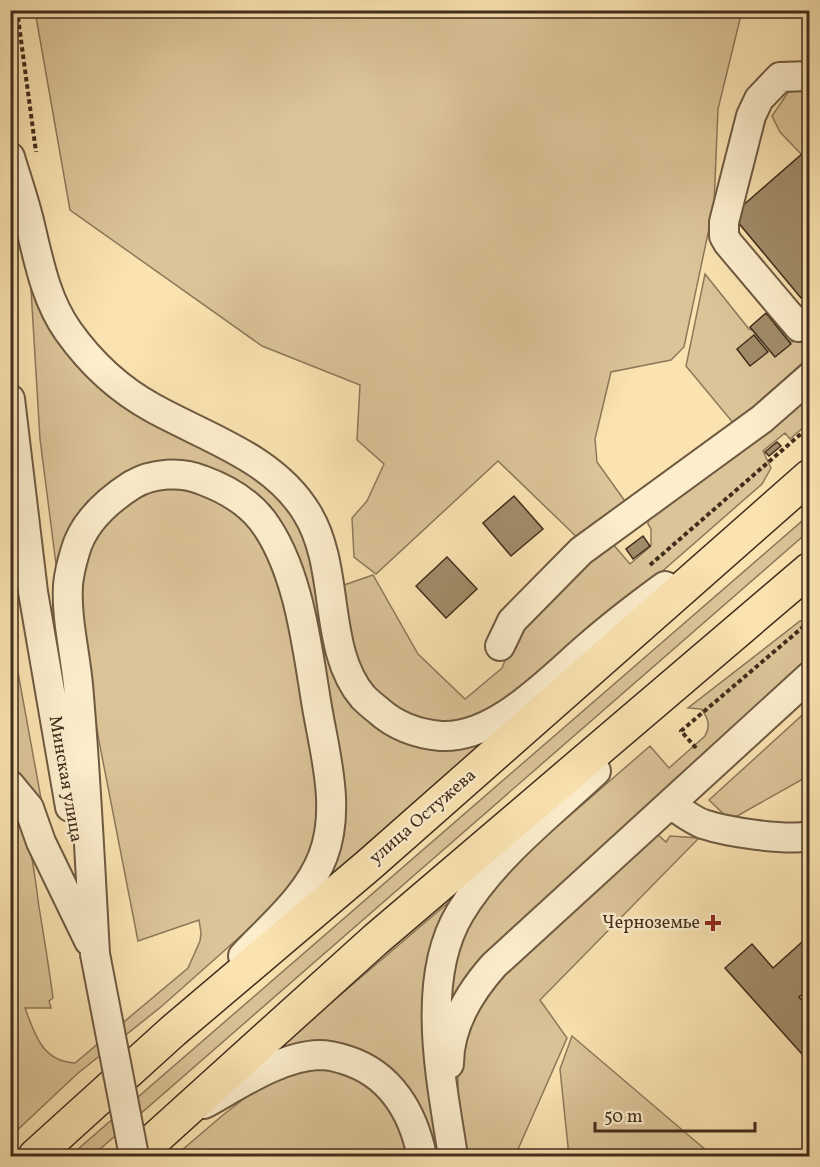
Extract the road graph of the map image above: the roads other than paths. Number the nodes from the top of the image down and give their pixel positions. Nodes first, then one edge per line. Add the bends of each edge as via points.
1 (810, 76) edge
2 (23, 155) edge
3 (810, 318) edge
4 (810, 377) edge
5 (10, 399) edge
6 (807, 477) edge
7 (802, 577) edge
8 (500, 646) dead end
9 (810, 676) edge
10 (10, 785) edge
11 (670, 804) junction
12 (810, 836) edge
13 (95, 954) junction
14 (173, 1031) junction
15 (184, 1114) junction
16 (448, 1123) junction
17 (64, 1130) junction
18 (24, 1156) edge
19 (35, 1156) edge
20 (135, 1156) edge
21 (422, 1156) edge
22 (453, 1156) edge

1 - 3 street via 780,77 759,99 746,132 724,222 728,243 799,327
2 - 6 street via 28,216 39,266 66,329 83,351 130,394 248,457 294,493 309,514 321,543 335,624 353,682 387,718 412,732 441,736 473,732 509,714 633,610
4 - 8 street via 762,419 581,551 512,621
5 - 13 street, Минская улица via 33,592
6 - 14 main road, улица Остужева via 370,864
7 - 15 main road via 375,940
7 - 16 street via 505,857 459,915 447,944 440,978 437,1022
9 - 11 street
10 - 13 street via 29,808 41,842
11 - 12 street via 701,823 753,834
11 - 16 street via 508,951 472,992 449,1053
13 - 14 street via 68,584 76,548 93,516 113,497 137,482 164,475 190,475 220,486 243,502 278,546 302,622 331,812 324,855 303,891
13 - 20 street, Минская улица, bridge
14 - 17 main road, улица Остужева
15 - 20 main road
15 - 21 street via 290,1061 318,1055 336,1057 373,1073 403,1102
16 - 22 street
17 - 18 street
17 - 19 main road, улица Остужева

